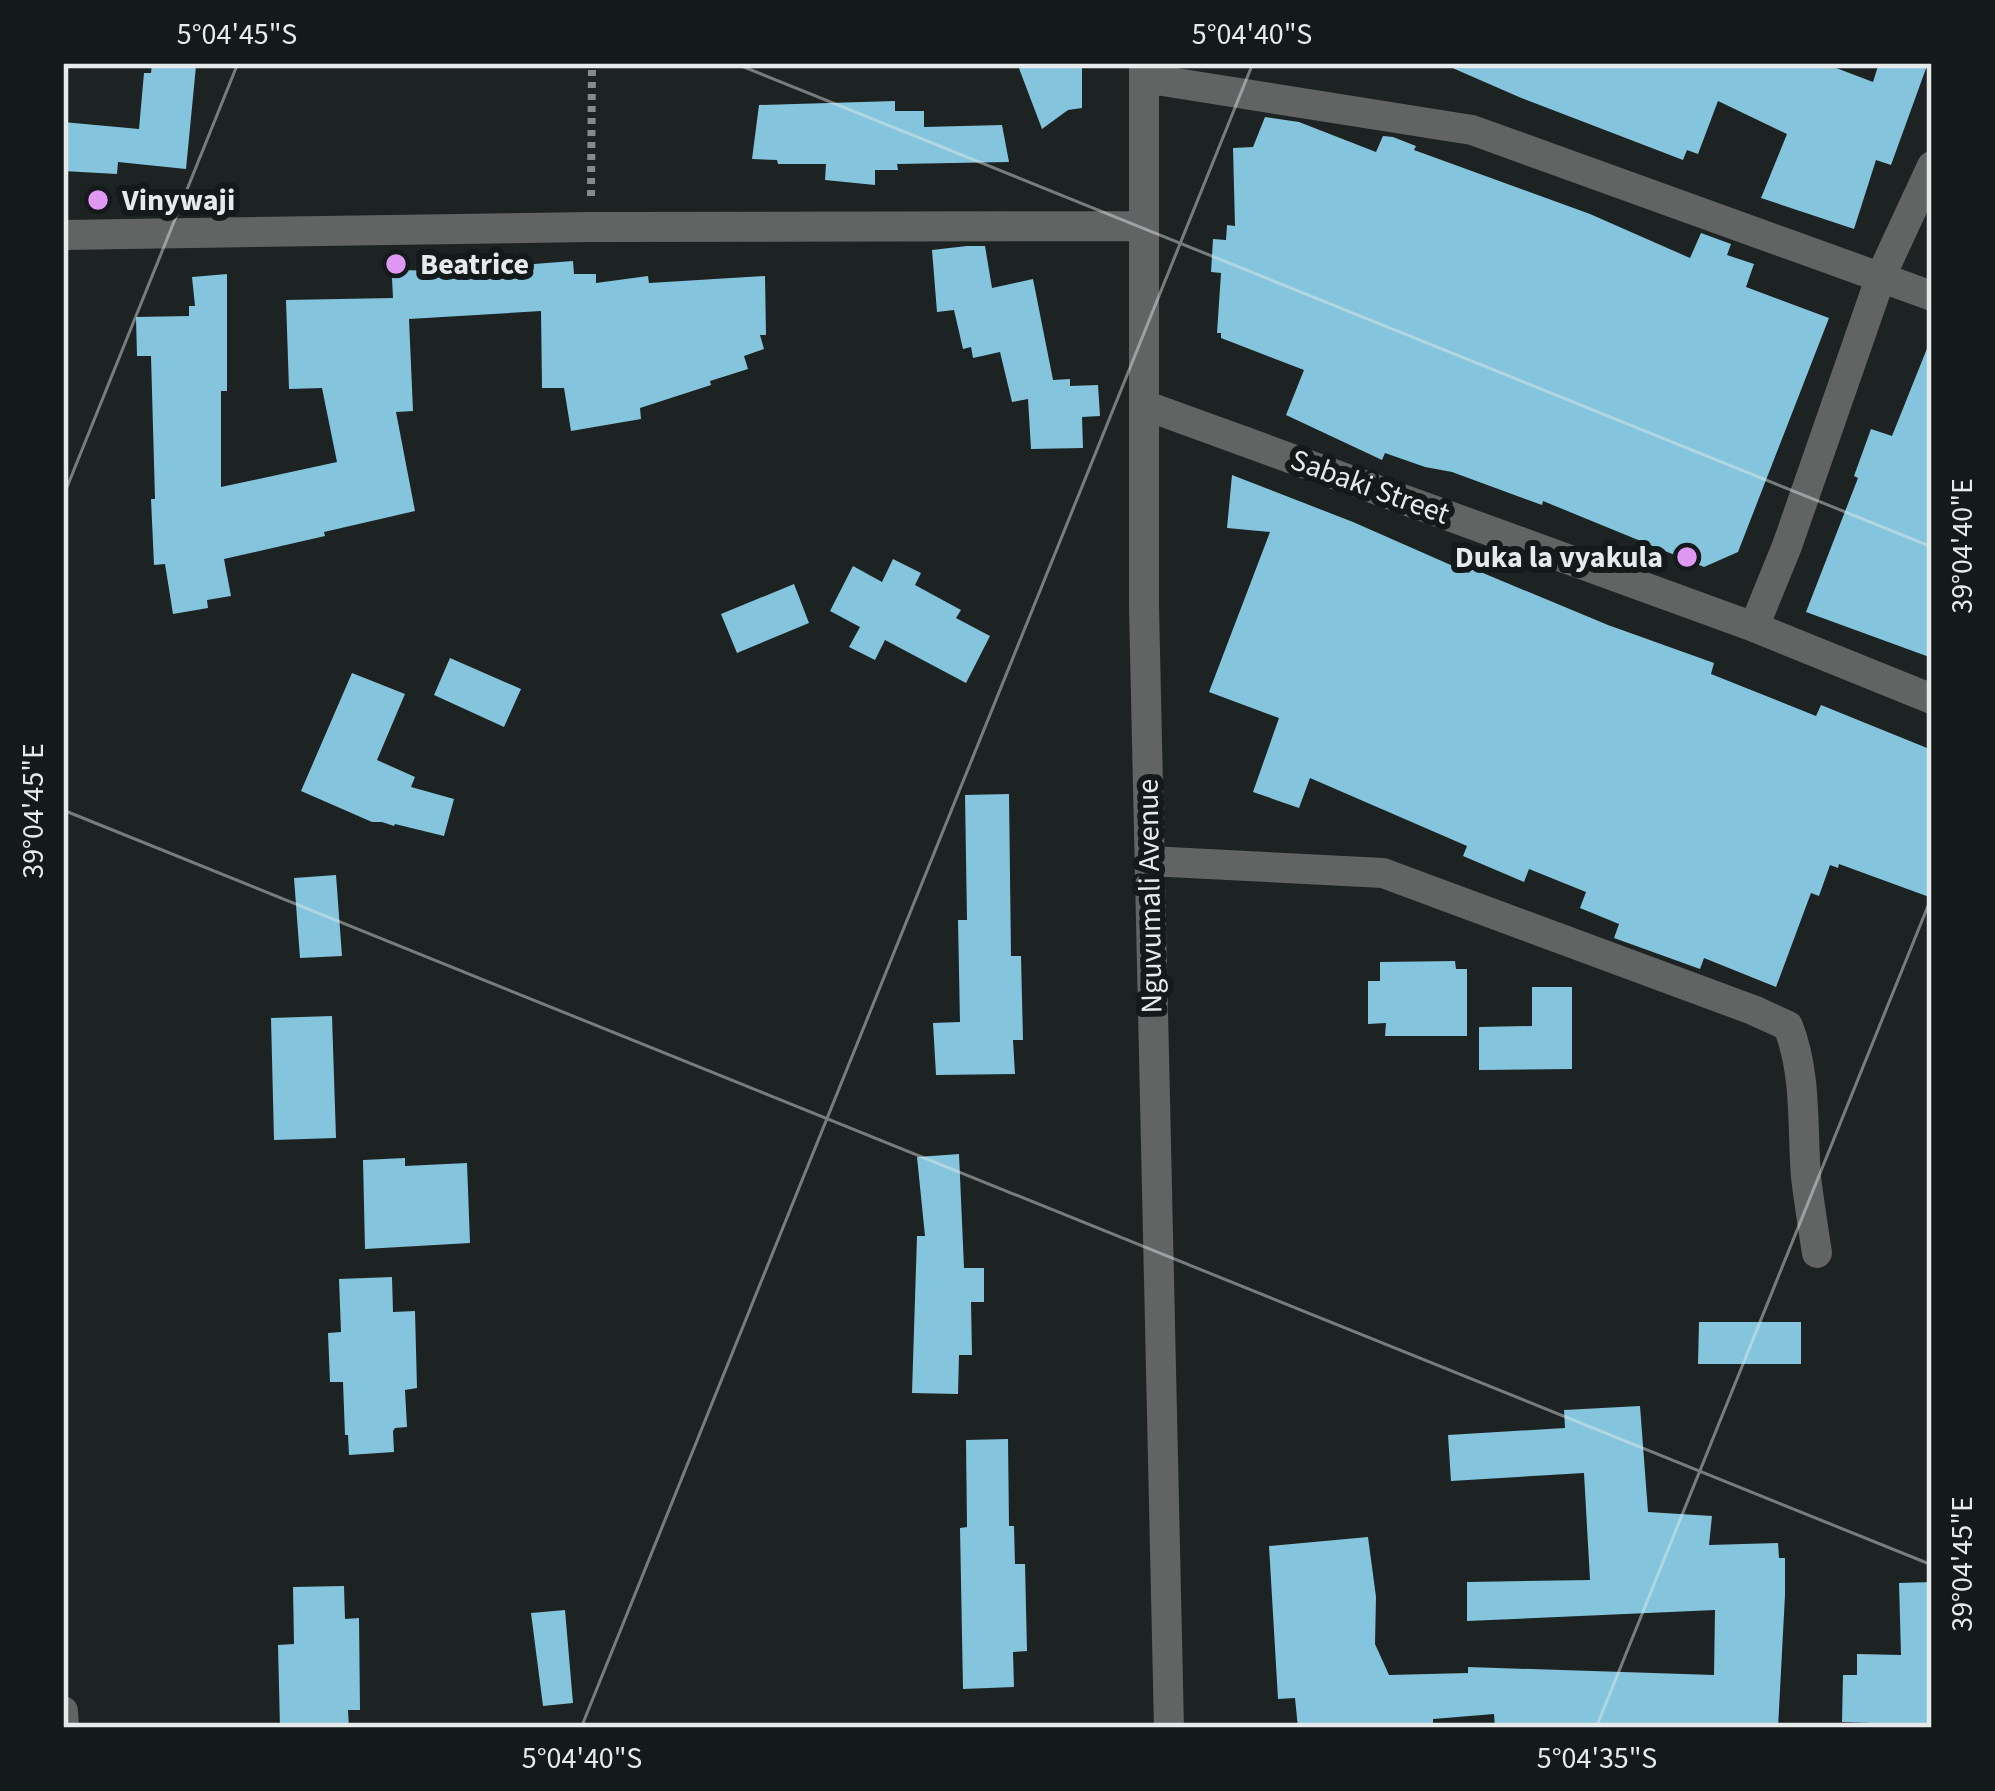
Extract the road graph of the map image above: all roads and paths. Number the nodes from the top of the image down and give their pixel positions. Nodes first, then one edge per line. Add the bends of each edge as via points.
1 (592, 63) edge
2 (1144, 70) edge
3 (1932, 166) edge
4 (1143, 226) junction
5 (590, 227) junction
6 (63, 235) edge
7 (1881, 276) junction
8 (1932, 296) edge
9 (1144, 405) junction
10 (1754, 627) junction
11 (1932, 699) edge
12 (1149, 861) junction
13 (1817, 1252) dead end
14 (63, 1711) edge
15 (64, 1728) edge
16 (1169, 1728) edge

1 - 5 path
2 - 4 street, Nguvumali Avenue
2 - 7 street via 1472,130
3 - 7 street
4 - 5 street
4 - 9 street, Nguvumali Avenue
5 - 6 street
7 - 8 street
7 - 10 street
9 - 10 street, Sabaki Street
9 - 12 street, Nguvumali Avenue
10 - 11 street, Sabaki Street
12 - 13 street via 1383,873 1788,1026 1804,1098
12 - 16 street, Nguvumali Avenue
14 - 15 street

